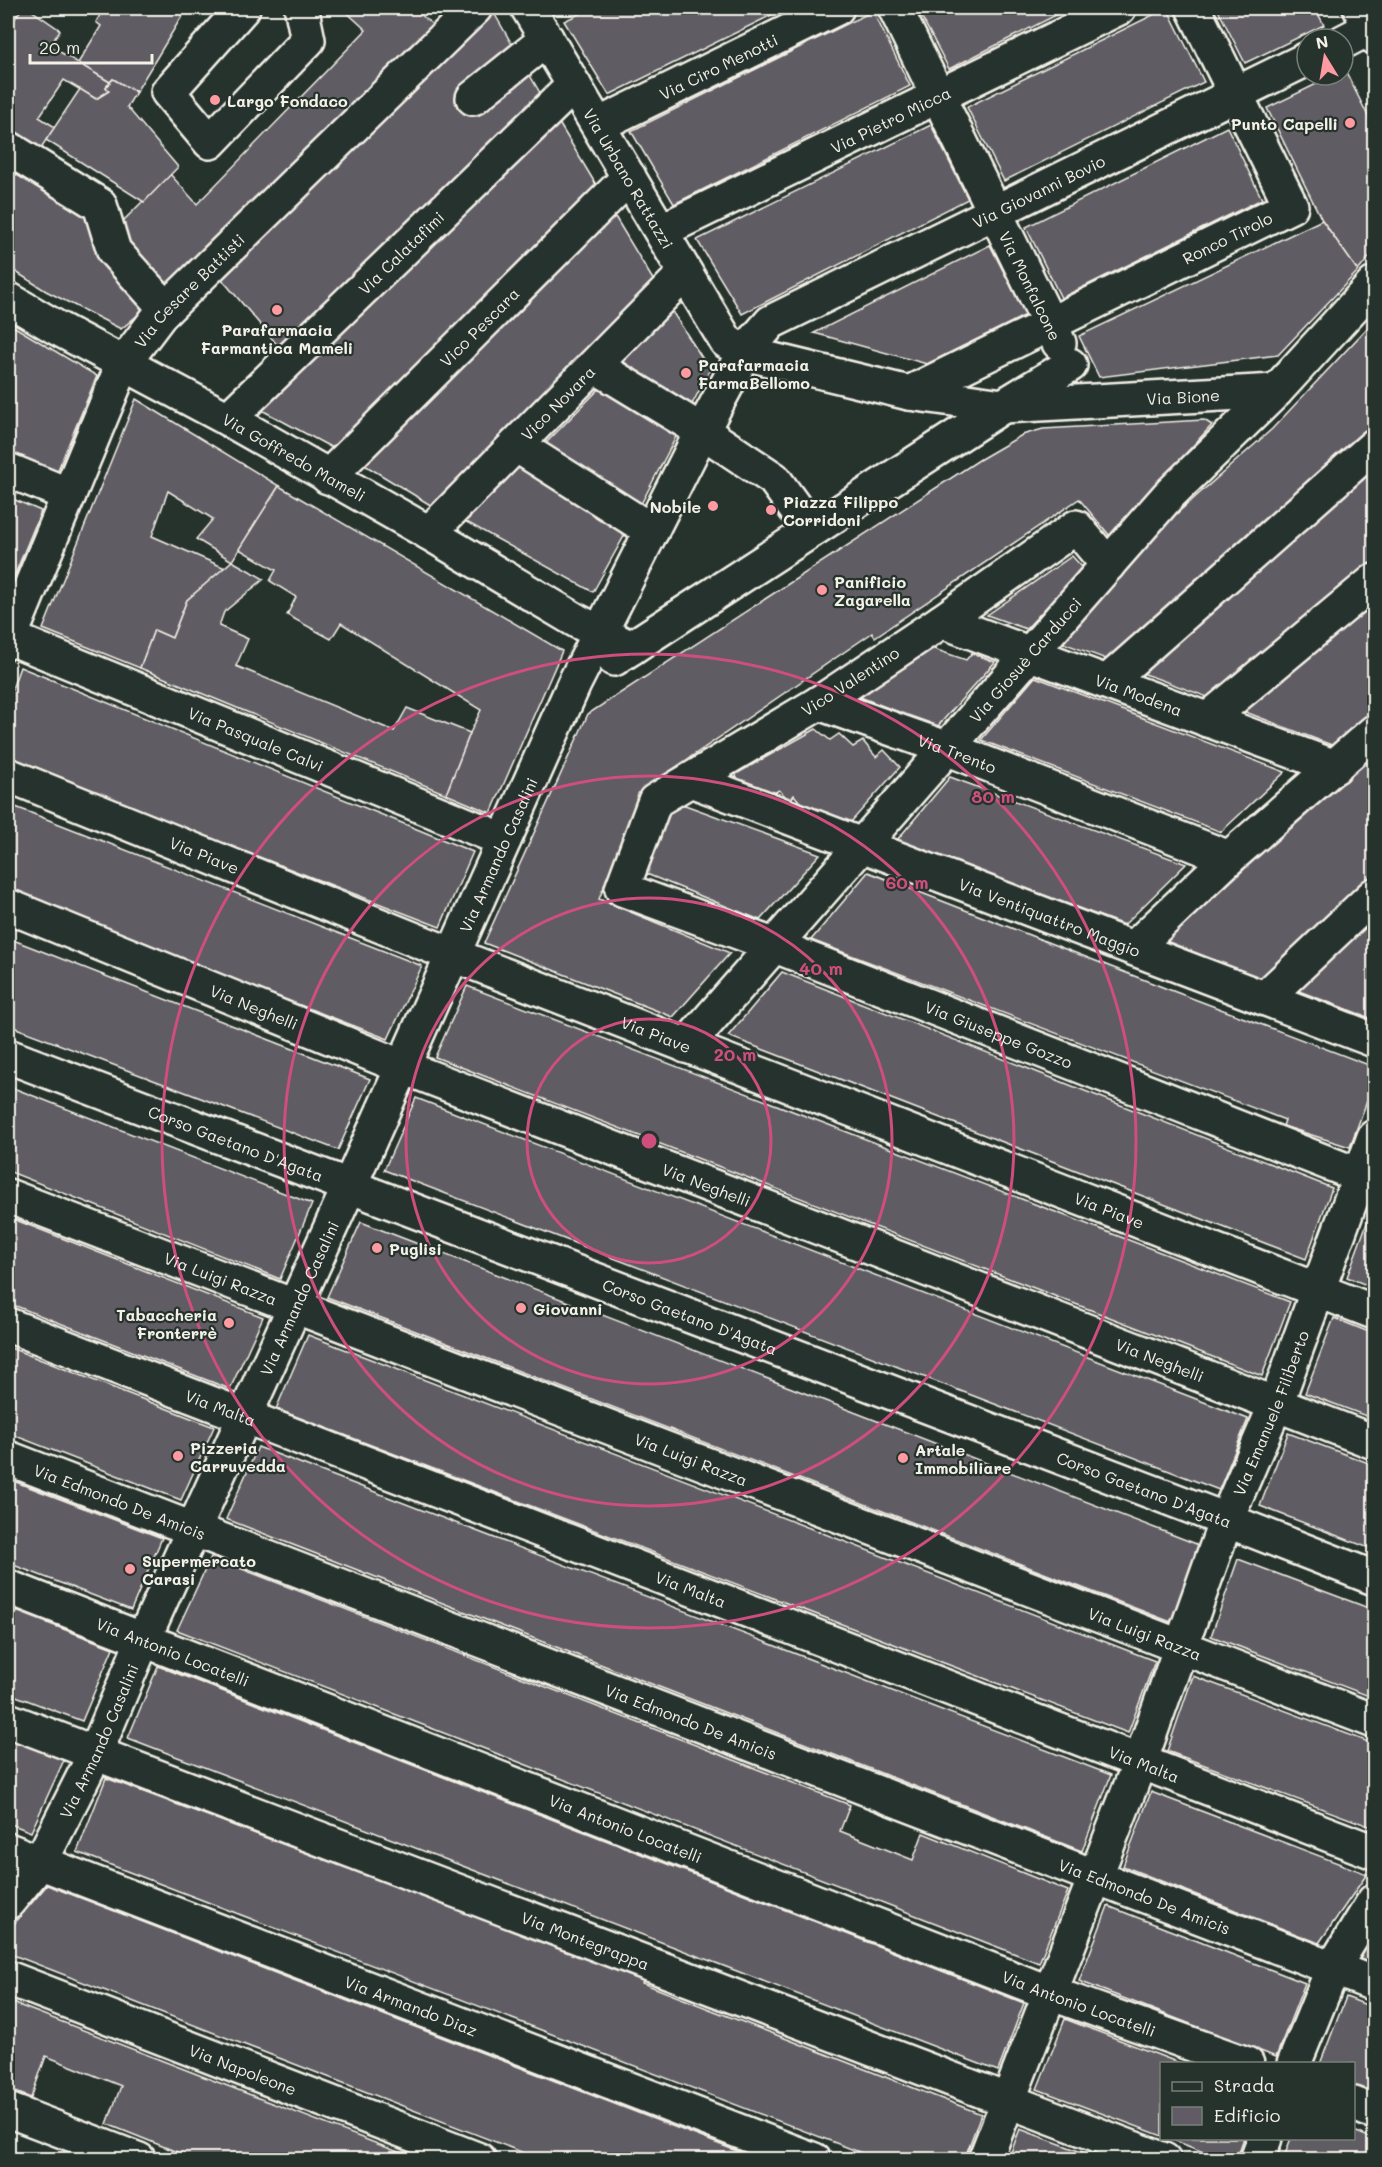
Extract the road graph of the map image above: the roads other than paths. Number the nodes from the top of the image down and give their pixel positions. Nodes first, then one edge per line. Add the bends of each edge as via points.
1 (243, 8) edge
2 (472, 8) edge
3 (837, 8) edge
4 (895, 8) edge
5 (1119, 8) edge
6 (1193, 8) edge
7 (296, 9) edge
8 (538, 17) edge
9 (1295, 65) edge
10 (574, 85) junction
11 (1236, 94) junction
12 (938, 96) junction
13 (473, 98) dead end
14 (598, 125) junction
15 (8, 147) edge
16 (629, 177) junction
17 (995, 212) junction
18 (661, 231) junction
19 (686, 273) junction
20 (1374, 284) edge
21 (8, 299) edge
22 (166, 309) junction
23 (771, 322) joint
24 (1050, 324) junction
25 (735, 347) junction
26 (123, 364) junction
27 (1070, 365) junction
28 (595, 366) junction
29 (1276, 391) junction
30 (919, 395) junction
31 (1088, 400) junction
32 (1002, 406) junction
33 (228, 419) junction
34 (702, 431) junction
35 (516, 445) junction
36 (1374, 446) edge
37 (939, 447) junction
38 (8, 470) edge
39 (328, 477) junction
40 (69, 495) junction
41 (811, 530) junction
42 (652, 531) junction
43 (429, 533) junction
44 (1108, 565) junction
45 (1374, 581) edge
46 (942, 621) junction
47 (589, 626) junction
48 (8, 639) edge
49 (631, 648) junction
50 (1030, 654) junction
51 (1107, 682) junction
52 (574, 684) junction
53 (819, 702) junction
54 (1207, 720) junction
55 (1374, 732) edge
56 (946, 748) junction
57 (1335, 767) junction
58 (8, 775) edge
59 (691, 780) junction
60 (504, 840) junction
61 (861, 846) junction
62 (1229, 858) junction
63 (622, 889) joint
64 (1374, 895) edge
65 (8, 906) edge
66 (773, 945) junction
67 (1134, 948) junction
68 (453, 955) junction
69 (1265, 998) junction
70 (1372, 1036) edge
71 (686, 1046) junction
72 (8, 1056) edge
73 (403, 1067) junction
74 (1374, 1137) edge
75 (1367, 1178) edge
76 (349, 1187) junction
77 (8, 1196) edge
78 (1316, 1290) junction
79 (295, 1307) junction
80 (1374, 1312) edge
81 (8, 1325) edge
82 (1276, 1404) junction
83 (244, 1418) junction
84 (1374, 1442) edge
85 (8, 1458) edge
86 (1226, 1520) junction
87 (193, 1531) junction
88 (1374, 1578) edge
89 (8, 1587) edge
90 (143, 1640) junction
91 (1180, 1646) junction
92 (8, 1720) edge
93 (1374, 1720) edge
94 (95, 1754) junction
95 (1140, 1762) junction
96 (8, 1850) edge
97 (1374, 1852) edge
98 (40, 1863) junction
99 (1096, 1877) junction
100 (1374, 1901) edge
101 (8, 1902) edge
102 (1333, 1968) junction
103 (8, 1978) edge
104 (1374, 1984) edge
105 (1050, 1993) junction
106 (1241, 2062) edge
107 (1295, 2062) edge
108 (1008, 2100) junction
109 (1355, 2105) edge
110 (1374, 2112) edge
111 (11, 2115) edge
112 (1265, 2140) edge
113 (139, 2160) edge
114 (479, 2160) edge
115 (814, 2160) edge
116 (985, 2160) edge
117 (1164, 2160) edge
118 (1257, 2160) edge

1 - 7 street via 168,92 210,142 308,40
2 - 22 street, Via Cesare Battisti
3 - 14 street, Via Ciro Menotti
4 - 12 street, Via Monfalcone
5 - 12 street, Via Pietro Micca
6 - 11 street
8 - 10 street, Via Urbano Rattazzi
8 - 13 street
9 - 11 street, Via Giovanni Bovio
10 - 14 street, Via Urbano Rattazzi
10 - 33 street, Via Calatafimi
11 - 17 street, Via Giovanni Bovio
11 - 24 street, Ronco Tirolo via 1291,206
12 - 17 street, Via Monfalcone
12 - 18 street, Via Pietro Micca
14 - 16 street, Via Urbano Rattazzi
15 - 22 street via 100,205 114,251
16 - 18 street, Via Urbano Rattazzi
16 - 39 street, Vico Pescara
17 - 23 street, Via Giovanni Bovio
17 - 24 street, Via Monfalcone
18 - 19 street, Via Urbano Rattazzi
19 - 25 street, Via Urbano Rattazzi
19 - 28 street, Vico Novara
20 - 29 street, Via Giosuè Carducci
21 - 26 street, Via Goffredo Mameli
22 - 26 street, Via Cesare Battisti
23 - 25 street, Via Armando Casalini
24 - 27 street, Via Monfalcone
24 - 30 street
25 - 30 street, Via Bione
25 - 34 street, Via Armando Casalini
26 - 33 street, Via Goffredo Mameli
26 - 40 street, Via Cesare Battisti
27 - 31 street, Via Monfalcone
27 - 32 street
28 - 34 street
28 - 35 street, Vico Novara
29 - 31 street, Via Bione
29 - 44 street, Via Giosuè Carducci via 1168,496
30 - 32 street, Via Bione
30 - 37 street
31 - 32 street, Via Bione
32 - 37 street
33 - 39 street, Via Goffredo Mameli
34 - 41 street via 774,479
34 - 42 street, Via Armando Casalini
35 - 42 street
35 - 43 street, Vico Novara
36 - 51 street
37 - 41 street
38 - 40 street
39 - 43 street, Via Goffredo Mameli
40 - 48 street, Via Cesare Battisti
41 - 49 street
42 - 47 street, Via Armando Casalini
43 - 47 street, Via Goffredo Mameli
44 - 46 street, Vico Valentino via 1076,527
44 - 50 street, Via Giosuè Carducci
45 - 54 street
46 - 50 street, Via Modena
46 - 53 street, Vico Valentino
47 - 49 street, Via Goffredo Mameli
47 - 52 street, Via Armando Casalini
48 - 60 street, Via Pasquale Calvi
49 - 52 street
50 - 51 street, Via Modena
50 - 56 street, Via Giosuè Carducci
51 - 54 street, Via Modena
52 - 60 street, Via Armando Casalini
53 - 56 street, Via Trento
53 - 59 street, Vico Valentino
54 - 57 street, Via Modena
55 - 57 street
56 - 61 street, Via Giosuè Carducci
56 - 62 street, Via Trento
57 - 62 street
58 - 68 street, Via Piave
59 - 61 street, Via Ventiquattro Maggio
59 - 63 street, Vico Valentino via 656,801
60 - 68 street, Via Armando Casalini
61 - 66 street, Via Giosuè Carducci
61 - 67 street, Via Ventiquattro Maggio
62 - 67 street
63 - 66 street, Via Giuseppe Gozzo
64 - 69 street
65 - 73 street, Via Neghelli
66 - 71 street, Via Giosuè Carducci
66 - 75 street, Via Giuseppe Gozzo
67 - 69 street, Via Ventiquattro Maggio
68 - 71 street, Via Piave
68 - 73 street, Via Armando Casalini
69 - 70 street, Via Ventiquattro Maggio
71 - 78 street, Via Piave
72 - 76 street, Corso Gaetano D'Agata
73 - 76 street, Via Armando Casalini
73 - 82 street, Via Neghelli
74 - 75 street, Via Emanuele Filiberto
75 - 78 street, Via Emanuele Filiberto
76 - 79 street, Via Armando Casalini
76 - 86 street, Corso Gaetano D'Agata
77 - 79 street, Via Luigi Razza
78 - 80 street, Via Piave
78 - 82 street, Via Emanuele Filiberto
79 - 83 street, Via Armando Casalini
79 - 91 street, Via Luigi Razza
81 - 83 street, Via Malta
82 - 84 street, Via Neghelli
82 - 86 street, Via Emanuele Filiberto
83 - 87 street, Via Armando Casalini
83 - 95 street, Via Malta
85 - 87 street, Via Edmondo De Amicis
86 - 88 street, Corso Gaetano D'Agata
86 - 91 street, Via Emanuele Filiberto
87 - 90 street, Via Armando Casalini
87 - 99 street, Via Edmondo De Amicis
89 - 90 street, Via Antonio Locatelli
90 - 94 street, Via Armando Casalini
90 - 105 street, Via Antonio Locatelli
91 - 93 street, Via Luigi Razza
91 - 95 street, Via Emanuele Filiberto
92 - 94 street, Via Montegrappa
94 - 98 street, Via Armando Casalini
94 - 108 street, Via Montegrappa
95 - 97 street, Via Malta
95 - 99 street, Via Emanuele Filiberto
96 - 98 street, Via Armando Diaz
98 - 101 street, Via Armando Casalini
98 - 115 street, Via Armando Diaz
99 - 102 street, Via Edmondo De Amicis
99 - 105 street, Via Emanuele Filiberto
100 - 102 street
102 - 104 street, Via Edmondo De Amicis
102 - 107 street
103 - 114 street, Via Napoleone
105 - 106 street, Via Antonio Locatelli
105 - 108 street, Via Emanuele Filiberto
108 - 116 street, Via Emanuele Filiberto
108 - 117 street, Via Montegrappa
109 - 110 street
111 - 113 street
112 - 118 street

